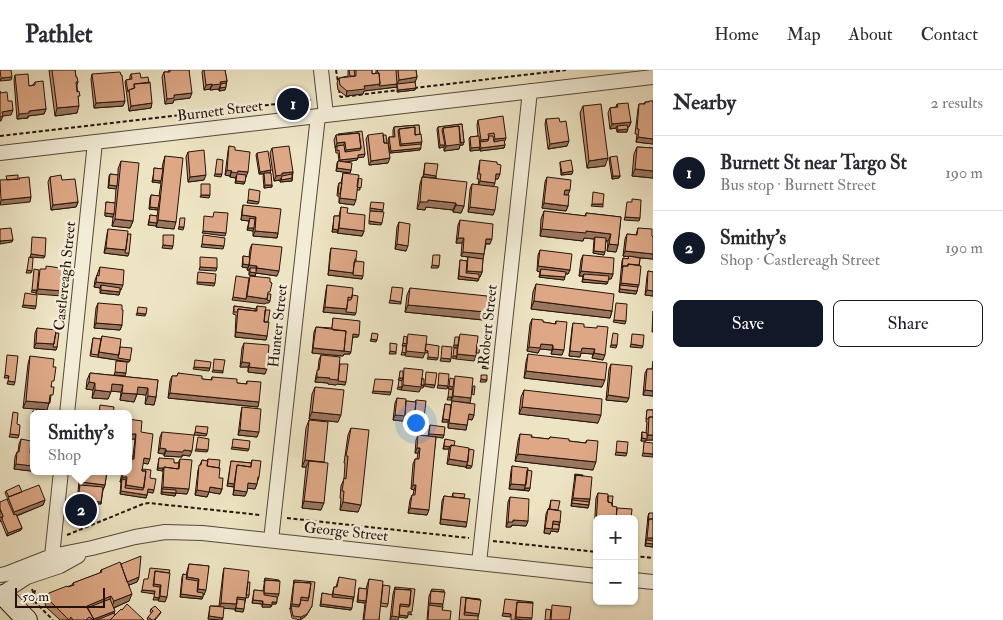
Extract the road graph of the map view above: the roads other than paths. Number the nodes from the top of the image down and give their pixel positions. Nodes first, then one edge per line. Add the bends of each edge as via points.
1 (321, 70) edge
2 (653, 76) edge
3 (530, 91) junction
4 (322, 115) junction
5 (95, 142) junction
6 (0, 153) edge
7 (67, 410) edge
8 (61, 475) edge
9 (271, 540) junction
10 (92, 548) junction
11 (52, 556) junction
12 (479, 563) junction
13 (593, 576) edge
14 (638, 580) edge
15 (653, 582) edge
16 (1, 593) edge
17 (27, 614) edge
18 (12, 620) edge

1 - 4 street, Hunter Street
2 - 3 street, Burnett Street
3 - 4 street, Burnett Street
3 - 12 street, Robert Street
4 - 5 street, Burnett Street
4 - 9 street, Hunter Street
5 - 6 street, Burnett Street
5 - 7 street, Castlereagh Street
8 - 11 street
9 - 10 street, George Street via 166,532 135,536
9 - 12 street, George Street
10 - 11 street, George Street
10 - 16 street, George Street via 60,566 27,577
11 - 16 street, George Street via 6,574
12 - 13 street, George Street
14 - 15 street
16 - 17 street
16 - 18 street

